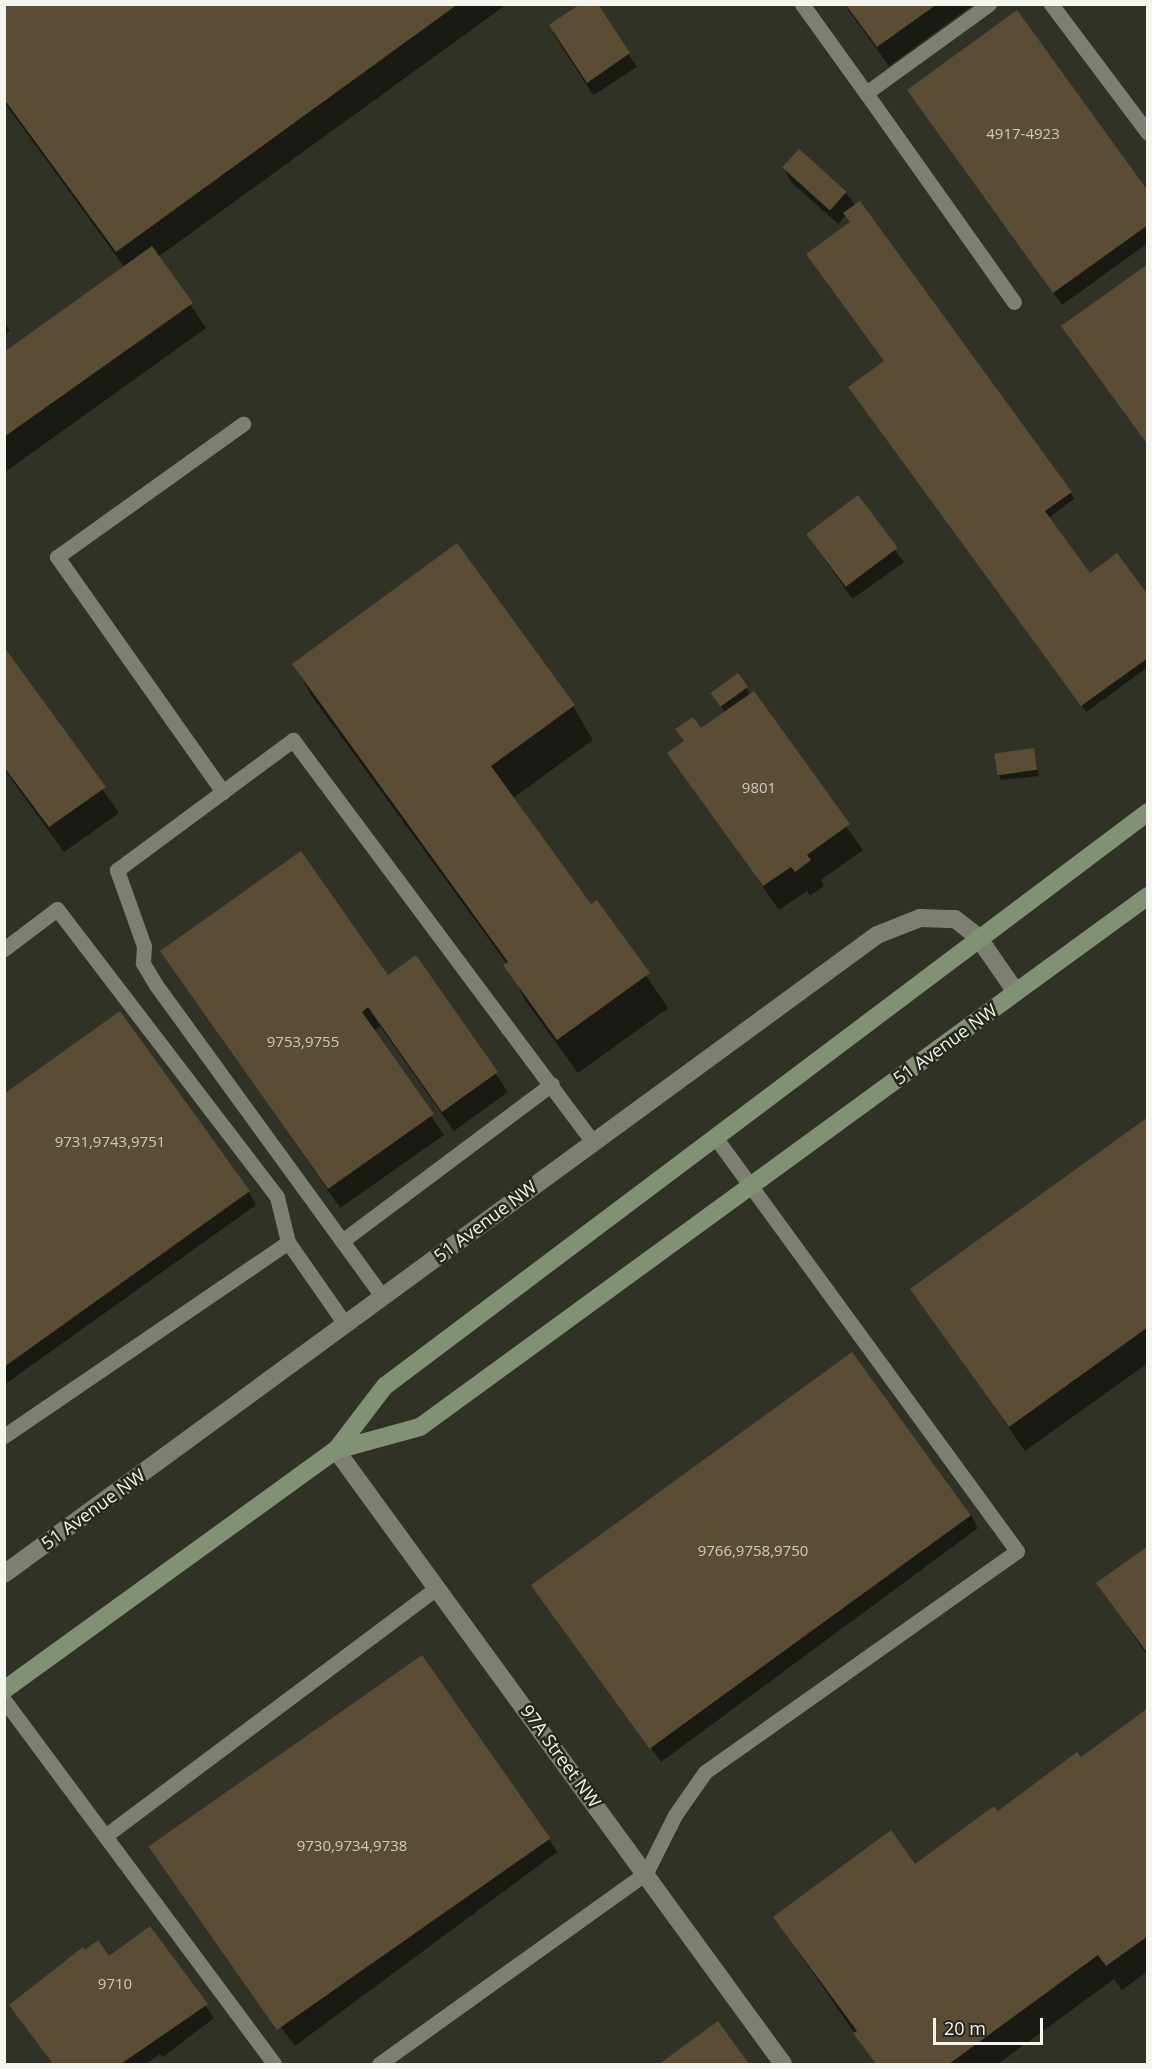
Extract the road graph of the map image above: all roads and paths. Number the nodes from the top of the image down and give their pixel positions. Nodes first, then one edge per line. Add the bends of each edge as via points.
1 (802, 4) edge
2 (989, 4) edge
3 (1051, 4) edge
4 (866, 93) junction
5 (1148, 133) edge
6 (1014, 302) dead end
7 (243, 424) dead end
8 (223, 792) junction
9 (1148, 812) edge
10 (1148, 896) edge
11 (978, 937) junction
12 (4, 949) edge
13 (1016, 992) junction
14 (552, 1084) junction
15 (715, 1137) junction
16 (592, 1141) junction
17 (750, 1185) junction
18 (342, 1241) junction
19 (288, 1242) junction
20 (382, 1296) junction
21 (345, 1324) junction
22 (4, 1436) edge
23 (336, 1450) junction
24 (4, 1574) edge
25 (437, 1587) junction
26 (4, 1690) edge
27 (4, 1700) edge
28 (105, 1836) junction
29 (646, 1873) junction
30 (274, 2064) edge
31 (379, 2064) edge
32 (783, 2064) edge

1 - 4 lane
2 - 4 lane
3 - 5 lane
4 - 6 lane
7 - 8 lane via 57,557
8 - 14 lane via 293,740
8 - 18 lane via 117,870 144,946 143,963 156,985
9 - 11 main road, 51 Avenue NW
10 - 13 main road, 51 Avenue NW
11 - 13 street, 51 Avenue NW
11 - 15 main road, 51 Avenue NW
11 - 16 street, 51 Avenue NW via 950,918 920,918 877,935
12 - 19 lane via 57,909 277,1197
13 - 17 main road, 51 Avenue NW
14 - 16 lane
14 - 18 lane
15 - 17 lane
15 - 23 main road, 51 Avenue NW via 385,1386
16 - 20 street, 51 Avenue NW
17 - 23 main road, 51 Avenue NW via 420,1426
17 - 29 lane via 1017,1551 705,1772 675,1815
18 - 20 lane
19 - 21 lane
19 - 22 lane
20 - 21 street, 51 Avenue NW
21 - 24 street, 51 Avenue NW
23 - 25 street, 97A Street NW
23 - 26 main road, 51 Avenue NW
25 - 28 lane
25 - 29 street, 97A Street NW
27 - 28 lane
28 - 30 lane
29 - 31 lane
29 - 32 street, 97A Street NW

